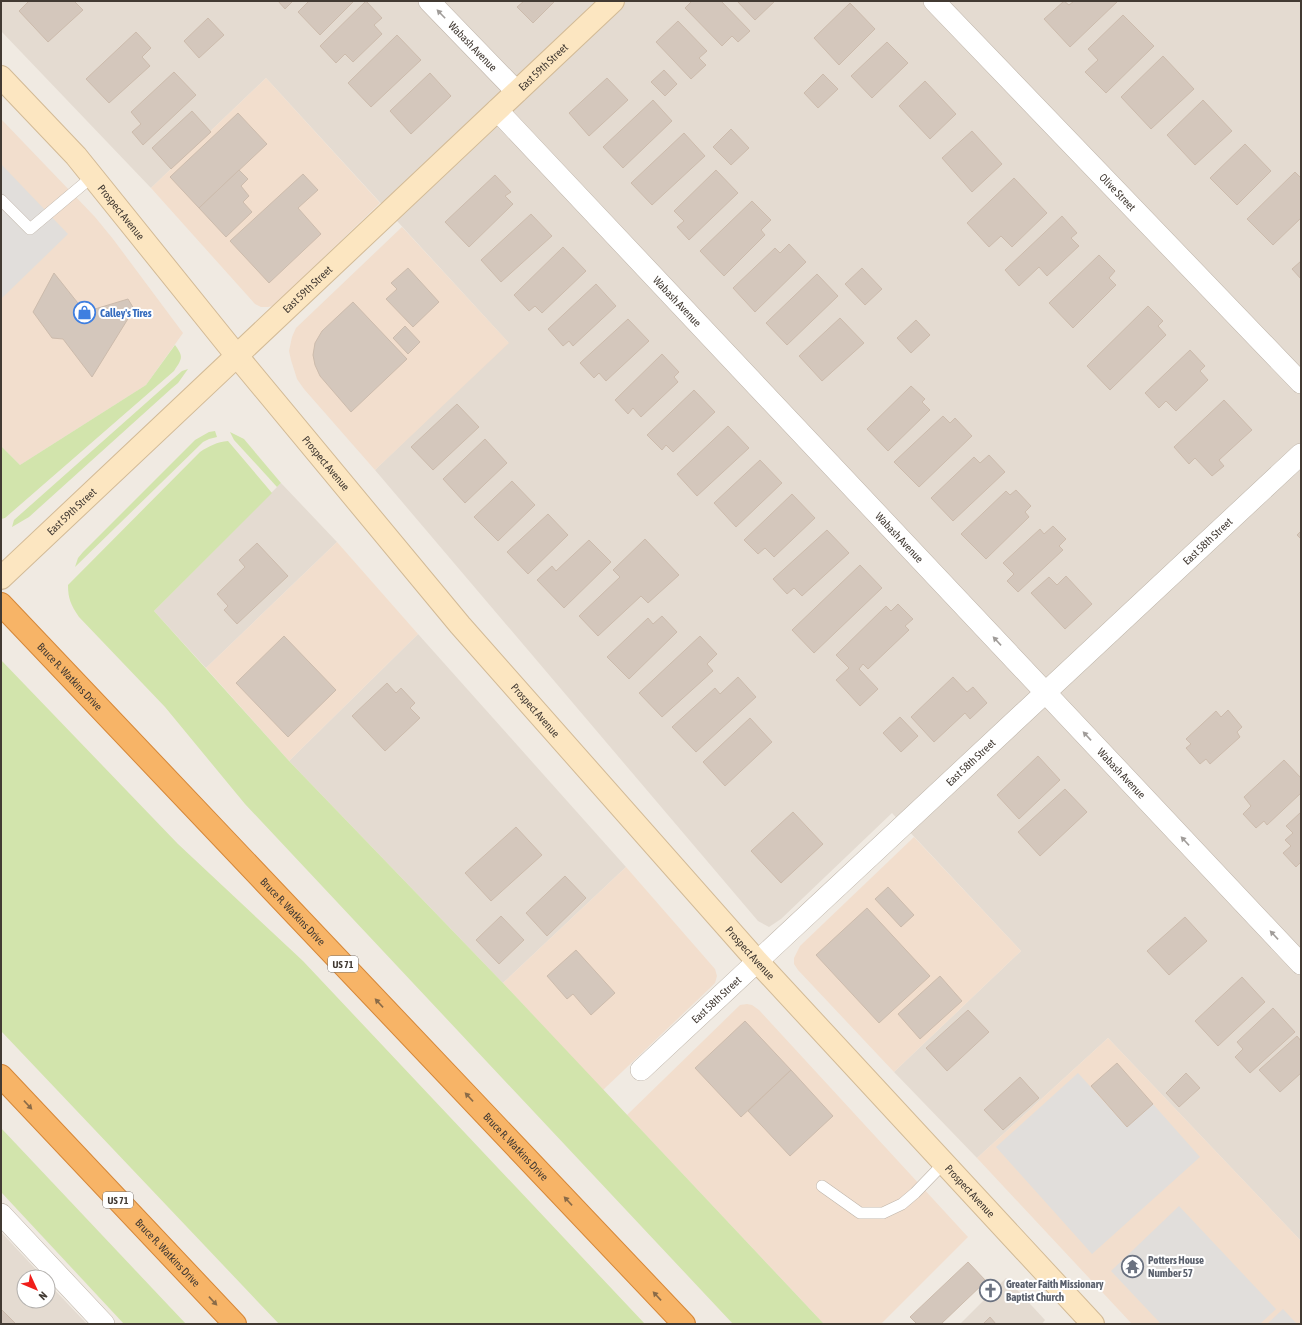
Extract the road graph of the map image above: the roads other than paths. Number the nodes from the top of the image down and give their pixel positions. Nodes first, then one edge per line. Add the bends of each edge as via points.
1 (429, 1) edge
2 (613, 1) edge
3 (934, 1) edge
4 (1, 77) edge
5 (517, 92) junction
6 (497, 110) junction
7 (93, 176) junction
8 (1, 200) edge
9 (237, 356) junction
10 (1301, 383) edge
11 (1301, 454) edge
12 (1, 578) edge
13 (1, 604) edge
14 (1046, 693) junction
15 (757, 961) junction
16 (1301, 964) edge
17 (641, 1070) dead end
18 (1, 1076) edge
19 (944, 1163) junction
20 (822, 1186) dead end
21 (1, 1214) edge
22 (104, 1324) edge
23 (235, 1324) edge
24 (684, 1324) edge
25 (1093, 1324) edge

5 -> 1 street, Wabash Avenue
2 - 5 main road, East 59th Street
3 - 10 street, Olive Street
4 - 7 main road, Prospect Avenue
5 - 6 main road, East 59th Street
6 - 9 main road, East 59th Street
14 -> 6 street, Wabash Avenue
7 - 8 lane via 30,229
7 - 9 main road, Prospect Avenue
9 - 12 main road, East 59th Street
9 - 15 main road, Prospect Avenue via 460,625
11 - 14 street, East 58th Street
24 -> 13 highway, Bruce R. Watkins Drive / US 71
14 - 15 street, East 58th Street
16 -> 14 street, Wabash Avenue
15 - 17 street, East 58th Street
15 - 19 main road, Prospect Avenue
18 -> 23 highway, Bruce R. Watkins Drive / US 71
19 - 20 lane via 902,1204 883,1213 860,1213
19 - 25 main road, Prospect Avenue
21 - 22 street

